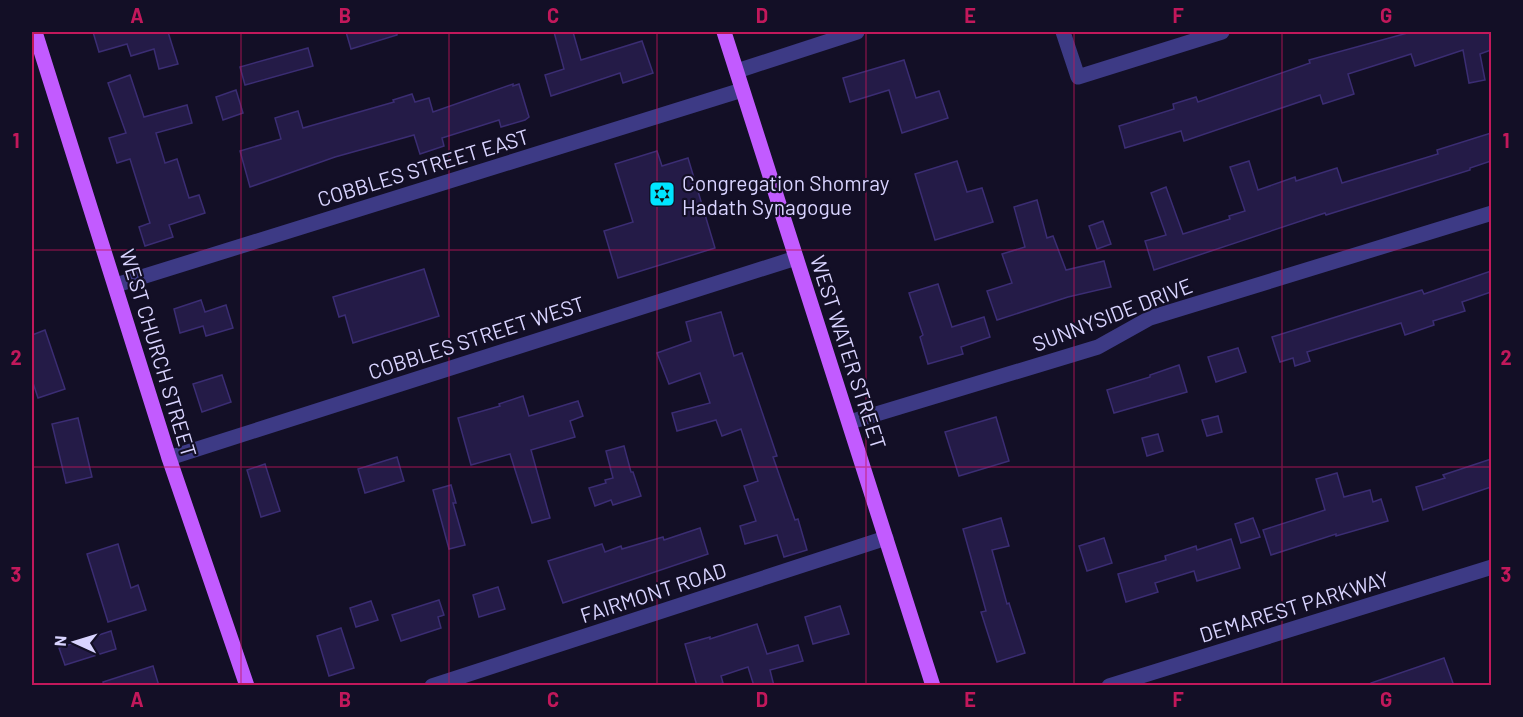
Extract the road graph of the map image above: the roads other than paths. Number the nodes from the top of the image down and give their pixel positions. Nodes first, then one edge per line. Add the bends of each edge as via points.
1 (35, 32) edge
2 (724, 32) edge
3 (857, 32) edge
4 (1063, 32) edge
5 (1222, 32) edge
6 (737, 71) junction
7 (742, 90) junction
8 (1491, 213) edge
9 (796, 258) junction
10 (116, 285) junction
11 (850, 422) junction
12 (169, 458) junction
13 (886, 538) junction
14 (1491, 567) edge
15 (247, 686) edge
16 (432, 686) edge
17 (933, 686) edge
18 (1109, 686) edge

1 - 10 main road, WEST CHURCH STREET
2 - 6 main road, WEST WATER STREET
3 - 6 street
4 - 5 street via 1078,77
6 - 7 main road, WEST WATER STREET
7 - 9 main road, WEST WATER STREET
7 - 10 street, COBBLES STREET EAST
8 - 11 street, SUNNYSIDE DRIVE via 1150,318 1098,347
9 - 11 main road, WEST WATER STREET
9 - 12 street, COBBLES STREET WEST
10 - 12 main road, WEST CHURCH STREET
11 - 13 main road, WEST WATER STREET
12 - 15 main road, WEST CHURCH STREET
13 - 16 street, FAIRMONT ROAD
13 - 17 main road, WEST WATER STREET
14 - 18 street, DEMAREST PARKWAY

